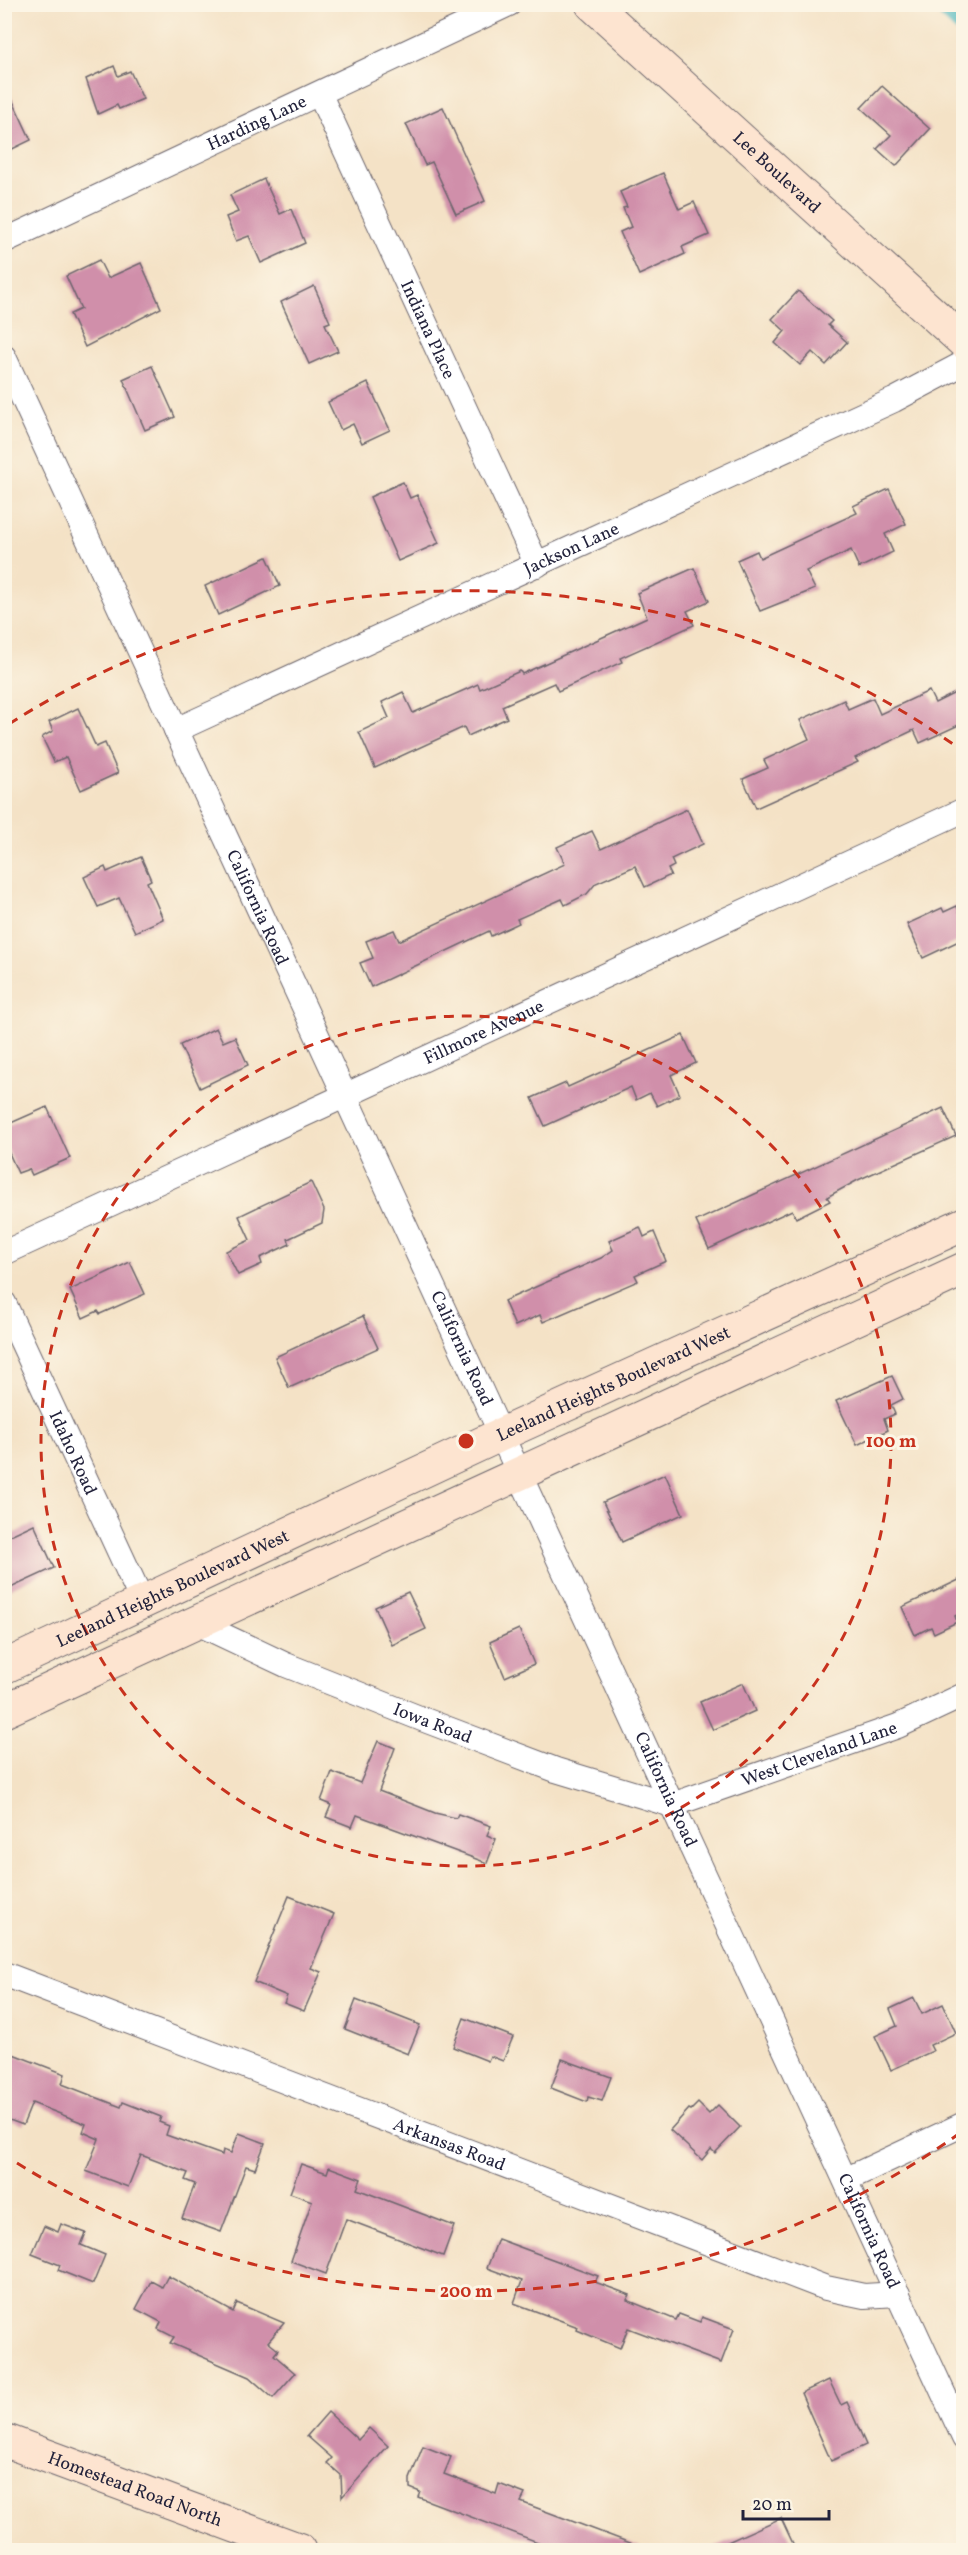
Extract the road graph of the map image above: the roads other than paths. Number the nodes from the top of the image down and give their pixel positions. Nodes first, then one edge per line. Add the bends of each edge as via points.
1 (509, 4) edge
2 (592, 4) edge
3 (320, 95) junction
4 (4, 241) edge
5 (963, 342) edge
6 (4, 357) edge
7 (963, 363) edge
8 (537, 565) junction
9 (176, 730) junction
10 (963, 810) edge
11 (345, 1096) junction
12 (963, 1224) edge
13 (4, 1253) edge
14 (963, 1269) edge
15 (4, 1303) edge
16 (502, 1434) junction
17 (519, 1474) junction
18 (143, 1603) junction
19 (199, 1624) junction
20 (4, 1667) edge
21 (963, 1695) edge
22 (4, 1711) edge
23 (672, 1805) junction
24 (4, 1974) edge
25 (963, 2124) edge
26 (847, 2180) junction
27 (898, 2294) junction
28 (963, 2438) edge
29 (4, 2440) edge
30 (300, 2550) edge

1 - 3 street, Harding Lane
2 - 5 main road, Lee Boulevard
3 - 4 street, Harding Lane
3 - 8 street, Indiana Place
6 - 9 street, California Road
7 - 8 street, Jackson Lane via 894,400
8 - 9 street, Jackson Lane
9 - 11 street, California Road
10 - 11 street, Fillmore Avenue
11 - 13 street, Fillmore Avenue
11 - 16 street, California Road
12 - 16 main road, Leeland Heights Boulevard West
14 - 17 main road
15 - 18 street, Idaho Road
16 - 17 street, California Road
16 - 18 main road, Leeland Heights Boulevard West
17 - 19 main road
17 - 23 street, California Road
18 - 20 main road, Leeland Heights Boulevard West
19 - 22 main road
19 - 23 street, Iowa Road via 286,1665 422,1719 556,1770
21 - 23 street, West Cleveland Lane via 898,1726
23 - 26 street, California Road
24 - 27 street, Arkansas Road via 826,2288 864,2296
25 - 26 street
26 - 27 street, California Road
27 - 28 street, California Road
29 - 30 main road, Homestead Road North

